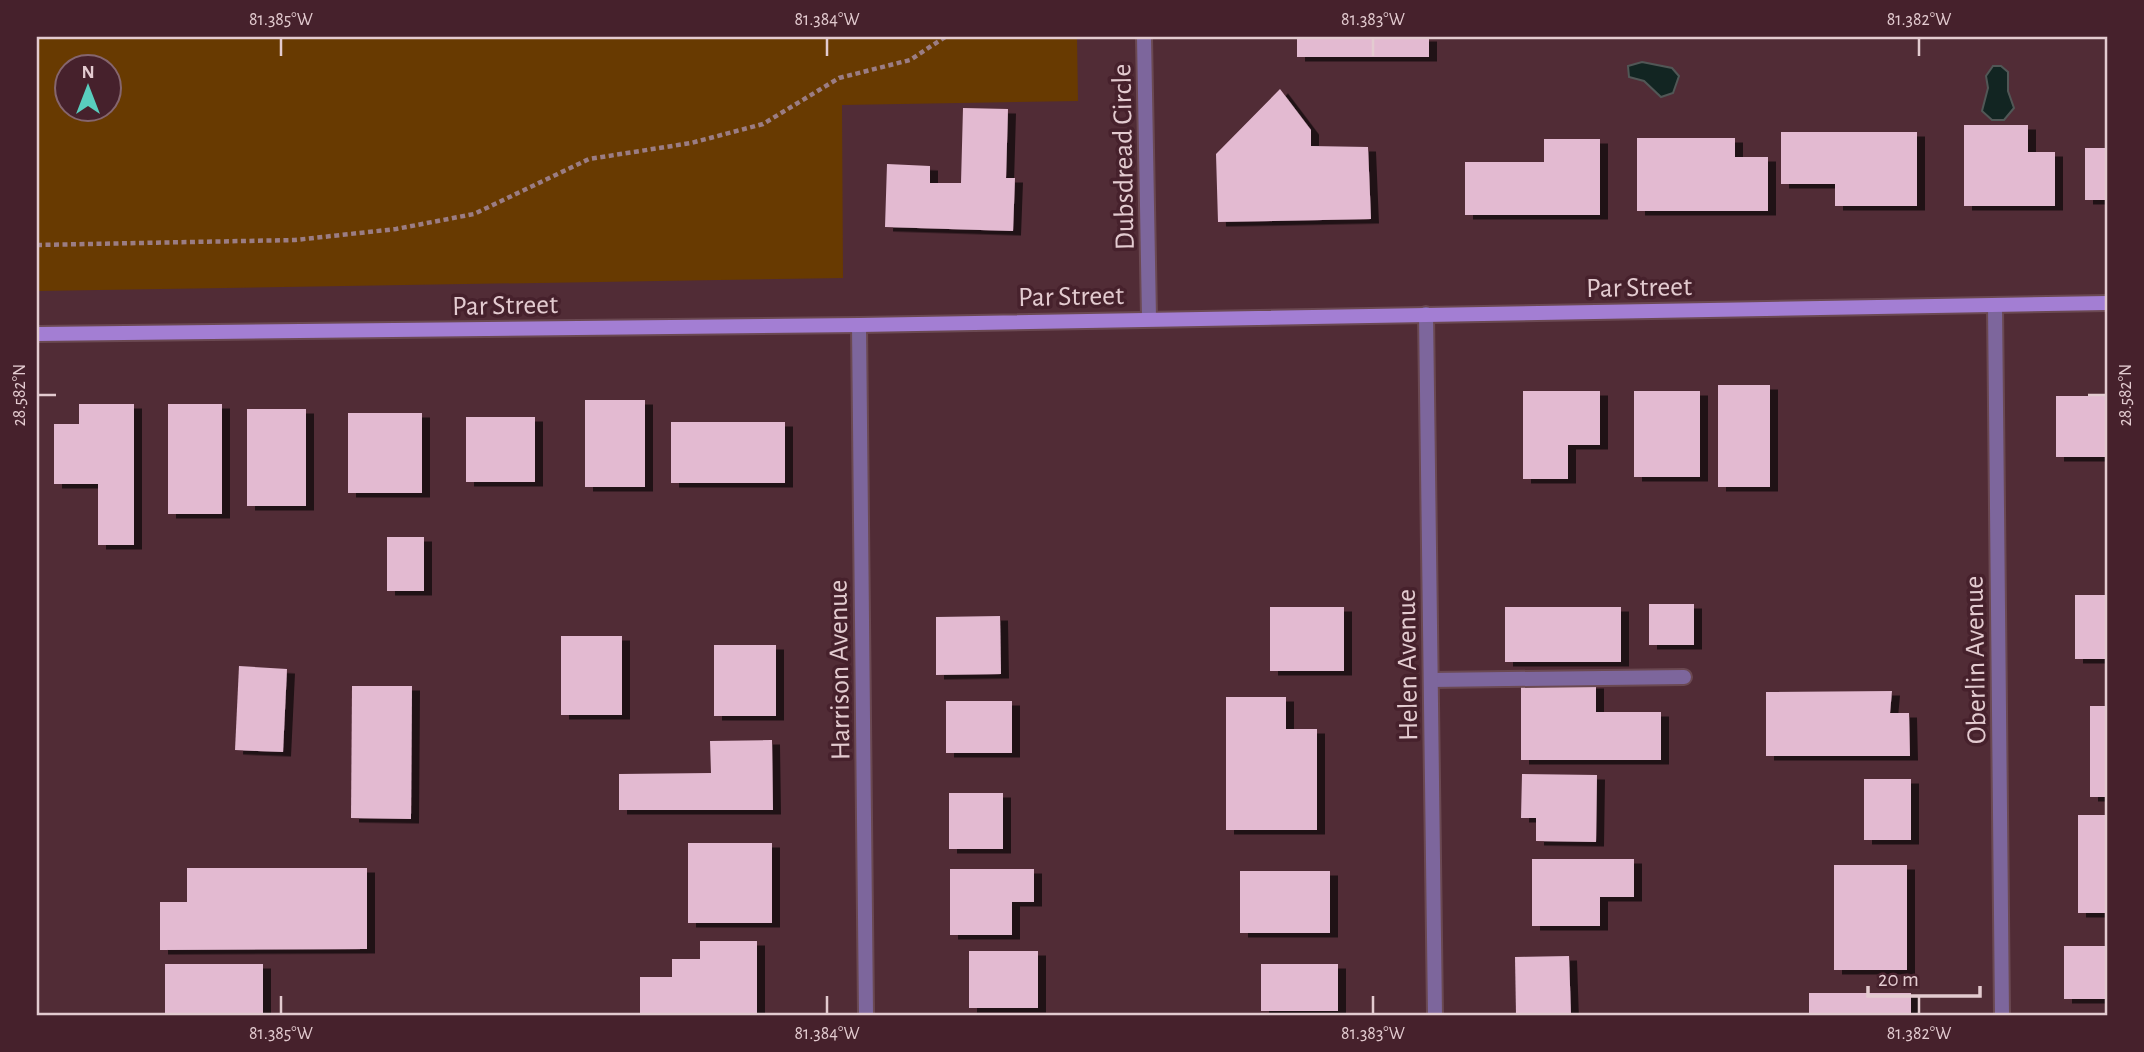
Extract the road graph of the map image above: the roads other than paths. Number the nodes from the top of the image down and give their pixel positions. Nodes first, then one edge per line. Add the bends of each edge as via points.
1 (1144, 37) edge
2 (2107, 303) edge
3 (1995, 305) junction
4 (1426, 314) junction
5 (1149, 318) junction
6 (859, 325) junction
7 (37, 334) edge
8 (1684, 677) dead end
9 (1431, 680) junction
10 (866, 1015) edge
11 (1435, 1015) edge
12 (2002, 1015) edge

1 - 5 street, Dubsdread Circle
2 - 3 street, Par Street
3 - 4 street, Par Street
3 - 12 street, Oberlin Avenue
4 - 5 street, Par Street
4 - 9 street, Helen Avenue
5 - 6 street, Par Street
6 - 7 street, Par Street
6 - 10 street, Harrison Avenue
8 - 9 street
9 - 11 street, Helen Avenue

